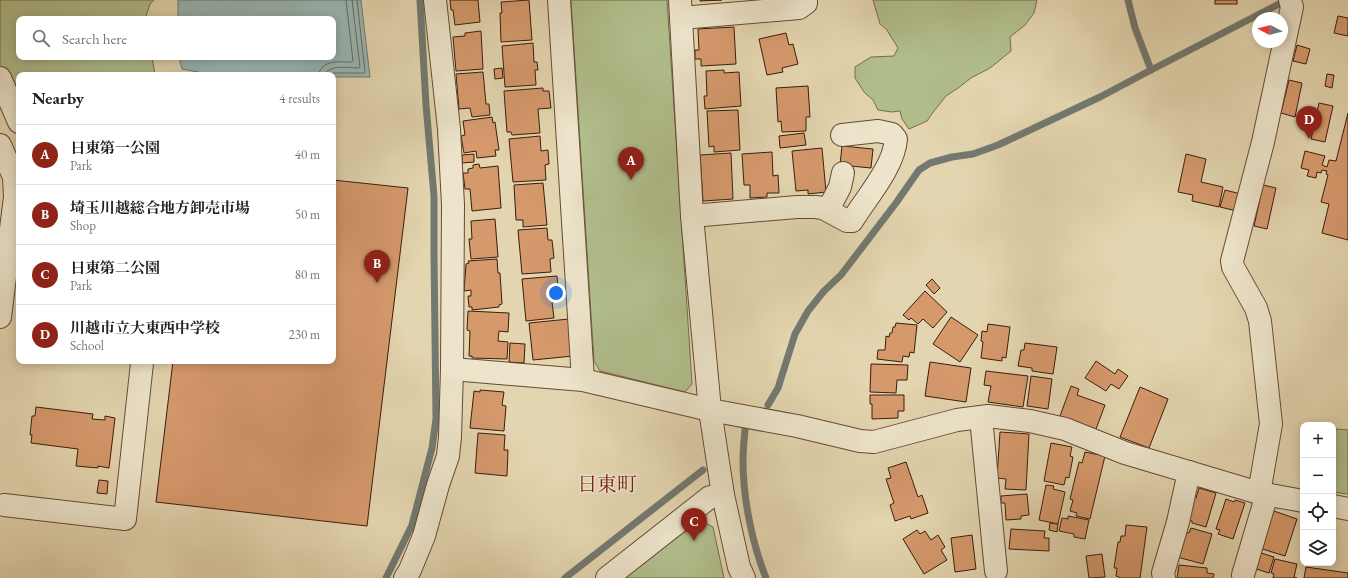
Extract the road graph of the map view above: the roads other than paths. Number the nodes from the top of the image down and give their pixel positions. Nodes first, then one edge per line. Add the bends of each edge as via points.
1 (435, 0) edge
2 (559, 0) edge
3 (806, 0) edge
4 (1291, 4) edge
5 (680, 9) edge
6 (0, 78) edge
7 (16, 115) edge
8 (842, 136) dead end
9 (0, 145) edge
10 (843, 173) dead end
11 (828, 210) junction
12 (692, 216) junction
13 (0, 317) edge
14 (137, 364) edge
15 (452, 370) junction
16 (583, 380) junction
17 (710, 410) junction
18 (981, 418) junction
19 (1189, 472) junction
20 (1263, 494) junction
21 (723, 495) junction
22 (1300, 500) edge
23 (4, 505) dead end
24 (1336, 507) edge
25 (1348, 509) edge
26 (996, 571) dead end
27 (1243, 575) dead end
28 (405, 578) edge
29 (607, 578) edge
30 (744, 578) edge
31 (1164, 578) edge

1 - 15 street via 449,129 453,205
2 - 16 street
3 - 5 street via 799,8
4 - 20 street via 1263,142 1232,261 1260,321 1271,424
5 - 12 street
6 - 7 street
8 - 11 street via 878,131 892,134 896,140 896,148 889,164 852,221 846,221
9 - 13 street via 14,177 15,197
10 - 11 street via 840,187
11 - 12 street via 797,207
12 - 17 street
14 - 23 street via 125,519
15 - 16 street
15 - 28 street via 448,456 424,536
16 - 17 street
17 - 18 street via 874,442 957,420
17 - 21 street
18 - 19 street via 988,416 1030,420 1065,429 1125,453
18 - 26 street
19 - 20 street
19 - 31 street
20 - 22 street
20 - 27 street
21 - 29 street via 710,496
21 - 30 street via 739,567
24 - 25 street

